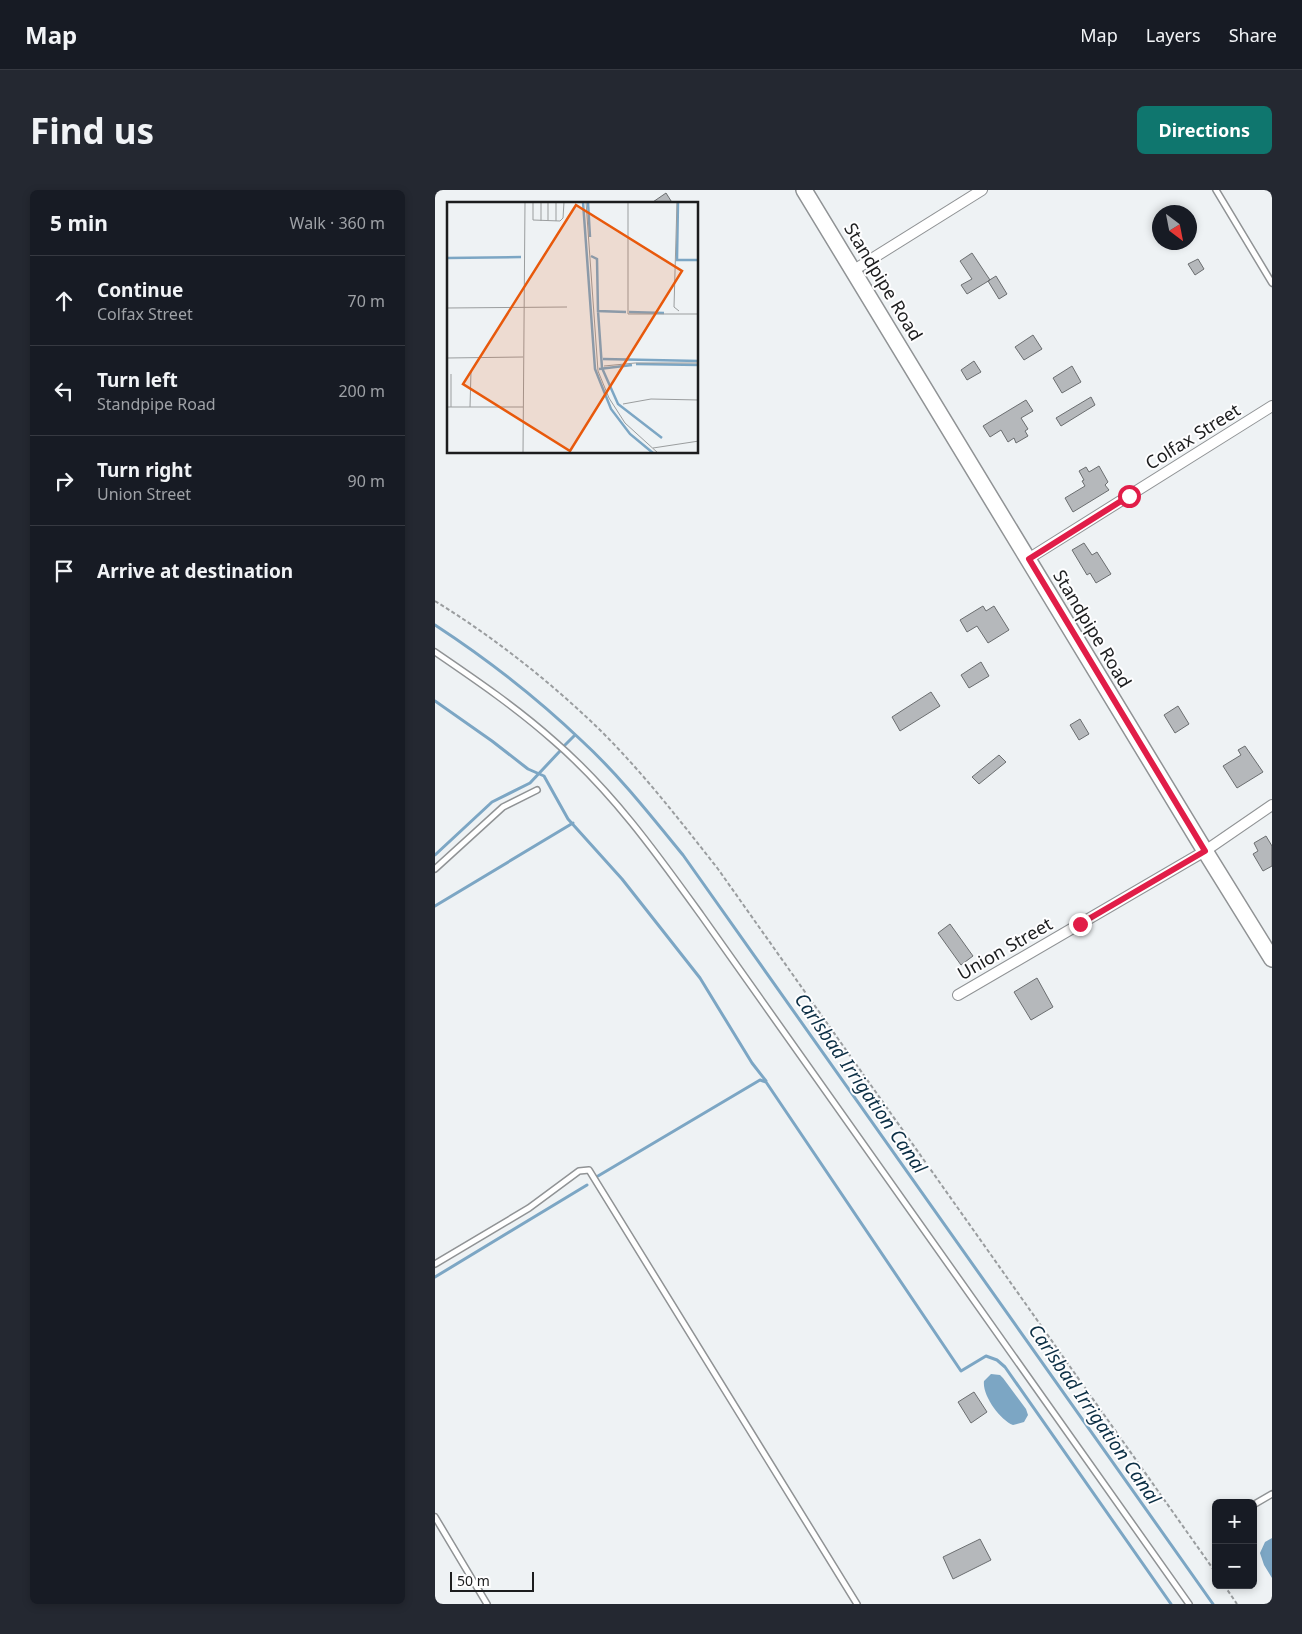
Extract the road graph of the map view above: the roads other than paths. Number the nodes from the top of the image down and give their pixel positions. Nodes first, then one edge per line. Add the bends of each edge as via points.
1 (804, 190) edge
2 (982, 190) edge
3 (1216, 190) edge
4 (854, 270) junction
5 (1272, 283) edge
6 (1272, 406) edge
7 (1029, 559) junction
8 (435, 652) edge
9 (537, 790) dead end
10 (1272, 805) edge
11 (1205, 851) junction
12 (435, 868) edge
13 (1272, 958) edge
14 (958, 995) dead end
15 (435, 1264) edge
16 (1272, 1494) edge
17 (1257, 1503) edge
18 (435, 1516) edge
19 (487, 1604) edge
20 (857, 1604) edge
21 (1189, 1604) edge

1 - 4 street, Standpipe Road
2 - 4 street
3 - 5 lane
4 - 7 street, Standpipe Road
6 - 7 street, Colfax Street
7 - 11 street, Standpipe Road
8 - 21 lane via 522,713 556,742 634,825
9 - 12 lane via 503,807
10 - 11 street, Union Street
11 - 13 street, Standpipe Road
11 - 14 street, Union Street
15 - 20 lane via 529,1208 579,1171 589,1170
16 - 17 lane
18 - 19 lane

